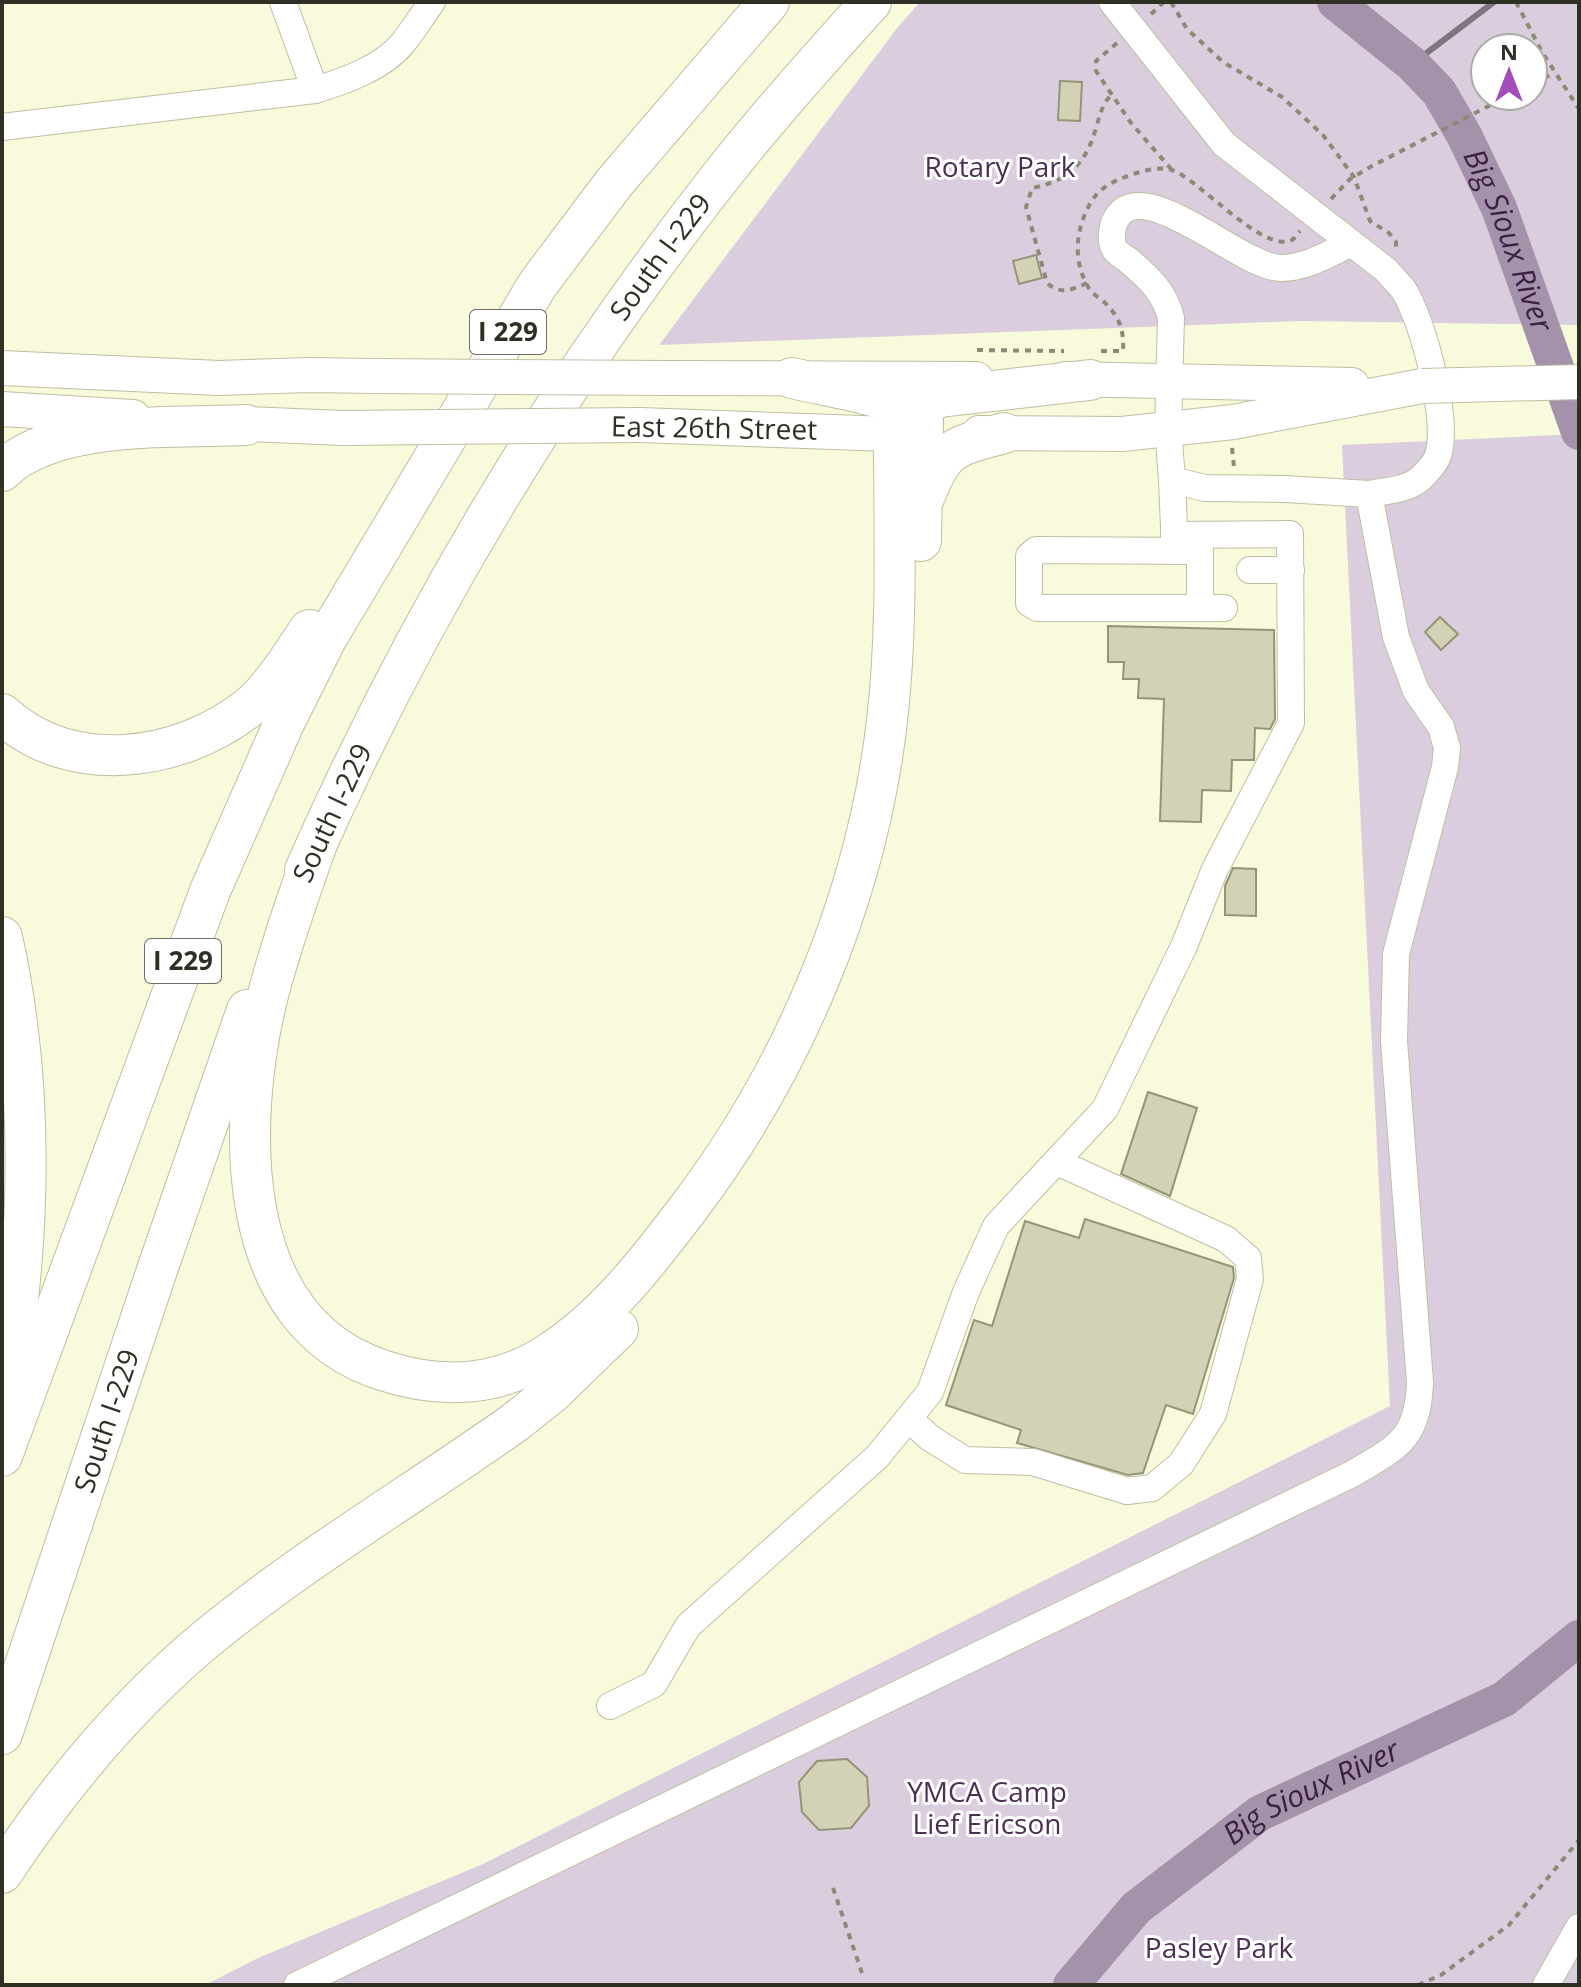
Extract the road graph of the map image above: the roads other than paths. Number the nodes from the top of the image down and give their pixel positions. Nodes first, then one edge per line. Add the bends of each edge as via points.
1 (283, 2) edge
2 (432, 2) edge
3 (769, 2) edge
4 (871, 2) edge
5 (1112, 2) edge
6 (315, 90) junction
7 (2, 127) edge
8 (1350, 244) junction
9 (1086, 360) junction
10 (2, 368) edge
11 (792, 378) junction
12 (1168, 381) junction
13 (1579, 382) edge
14 (1422, 386) junction
15 (2, 409) edge
16 (246, 425) junction
17 (909, 426) junction
18 (1168, 429) junction
19 (1004, 433) junction
20 (2, 471) edge
21 (1172, 480) junction
22 (414, 489) junction
23 (1296, 489) junction
24 (1369, 494) junction
25 (922, 518) junction
26 (1290, 534) junction
27 (1175, 543) junction
28 (1250, 570) dead end
29 (1291, 570) junction
30 (2, 714) edge
31 (316, 846) junction
32 (2, 937) edge
33 (1057, 1162) junction
34 (2, 1406) edge
35 (909, 1419) junction
36 (2, 1456) edge
37 (610, 1706) dead end
38 (2, 1734) edge
39 (2, 1873) edge
40 (1579, 1927) edge
41 (297, 1985) edge
42 (1546, 1985) edge

1 - 6 street
2 - 6 street via 401,46 366,70
3 - 22 highway, I 229 via 563,249
4 - 31 highway, South I-229 / I 229 via 724,172 552,414 467,548
5 - 8 street via 1224,144
6 - 7 street
8 - 12 street via 1313,262 1280,268 1254,262 1167,211 1131,206 1117,217 1114,250 1168,302
8 - 24 street via 1386,270 1404,291 1424,340 1441,414 1437,457 1419,481
9 - 11 main road, East 26th Street
9 - 12 main road, East 26th Street
9 - 17 highway via 940,397
10 - 11 main road, East 26th Street, bridge via 219,378
11 - 17 highway
12 - 14 main road, East 26th Street
12 - 18 street
13 - 14 main road, East 26th Street, bridge
14 - 18 main road, East 26th Street
15 - 16 main road, East 26th Street
16 - 17 main road, East 26th Street, bridge
16 - 20 highway via 89,432 29,450
17 - 19 main road, East 26th Street
17 - 25 highway
17 - 31 highway via 887,724 865,834 828,955 779,1064 715,1174 599,1313 574,1336 520,1370 476,1382 447,1383 366,1366 316,1333 267,1258 252,1182 255,1072 268,994
18 - 19 main road, East 26th Street
18 - 21 street
19 - 25 highway via 952,449 930,484
21 - 23 street via 1205,488
21 - 27 street
22 - 30 highway via 268,685 251,706 227,722 181,745 118,755 57,747
22 - 36 highway, I 229 via 326,639 216,878
23 - 24 street
23 - 26 street
24 - 41 street via 1396,637 1416,691 1441,727 1447,748 1393,980 1420,1382 1419,1409 1409,1434 1352,1474
25 - 39 highway via 918,669 894,825 837,1002 751,1165 634,1313 553,1392 254,1602 149,1691 62,1788
26 - 27 street
26 - 29 street
27 - 27 street via 1200,551 1212,608 1037,608 1029,603 1029,556 1036,550
28 - 29 street
29 - 33 street via 1291,723 1215,869 1105,1109
31 - 38 highway, South I-229 / I 229 via 231,1053
32 - 34 highway via 20,1036 28,1171 24,1249
33 - 35 street via 996,1226 930,1392
33 - 35 street via 1226,1239 1248,1258 1250,1279 1213,1414 1181,1464 1152,1488 1127,1491 1033,1462 965,1460
35 - 37 street via 877,1457 688,1626 654,1684
40 - 42 street

